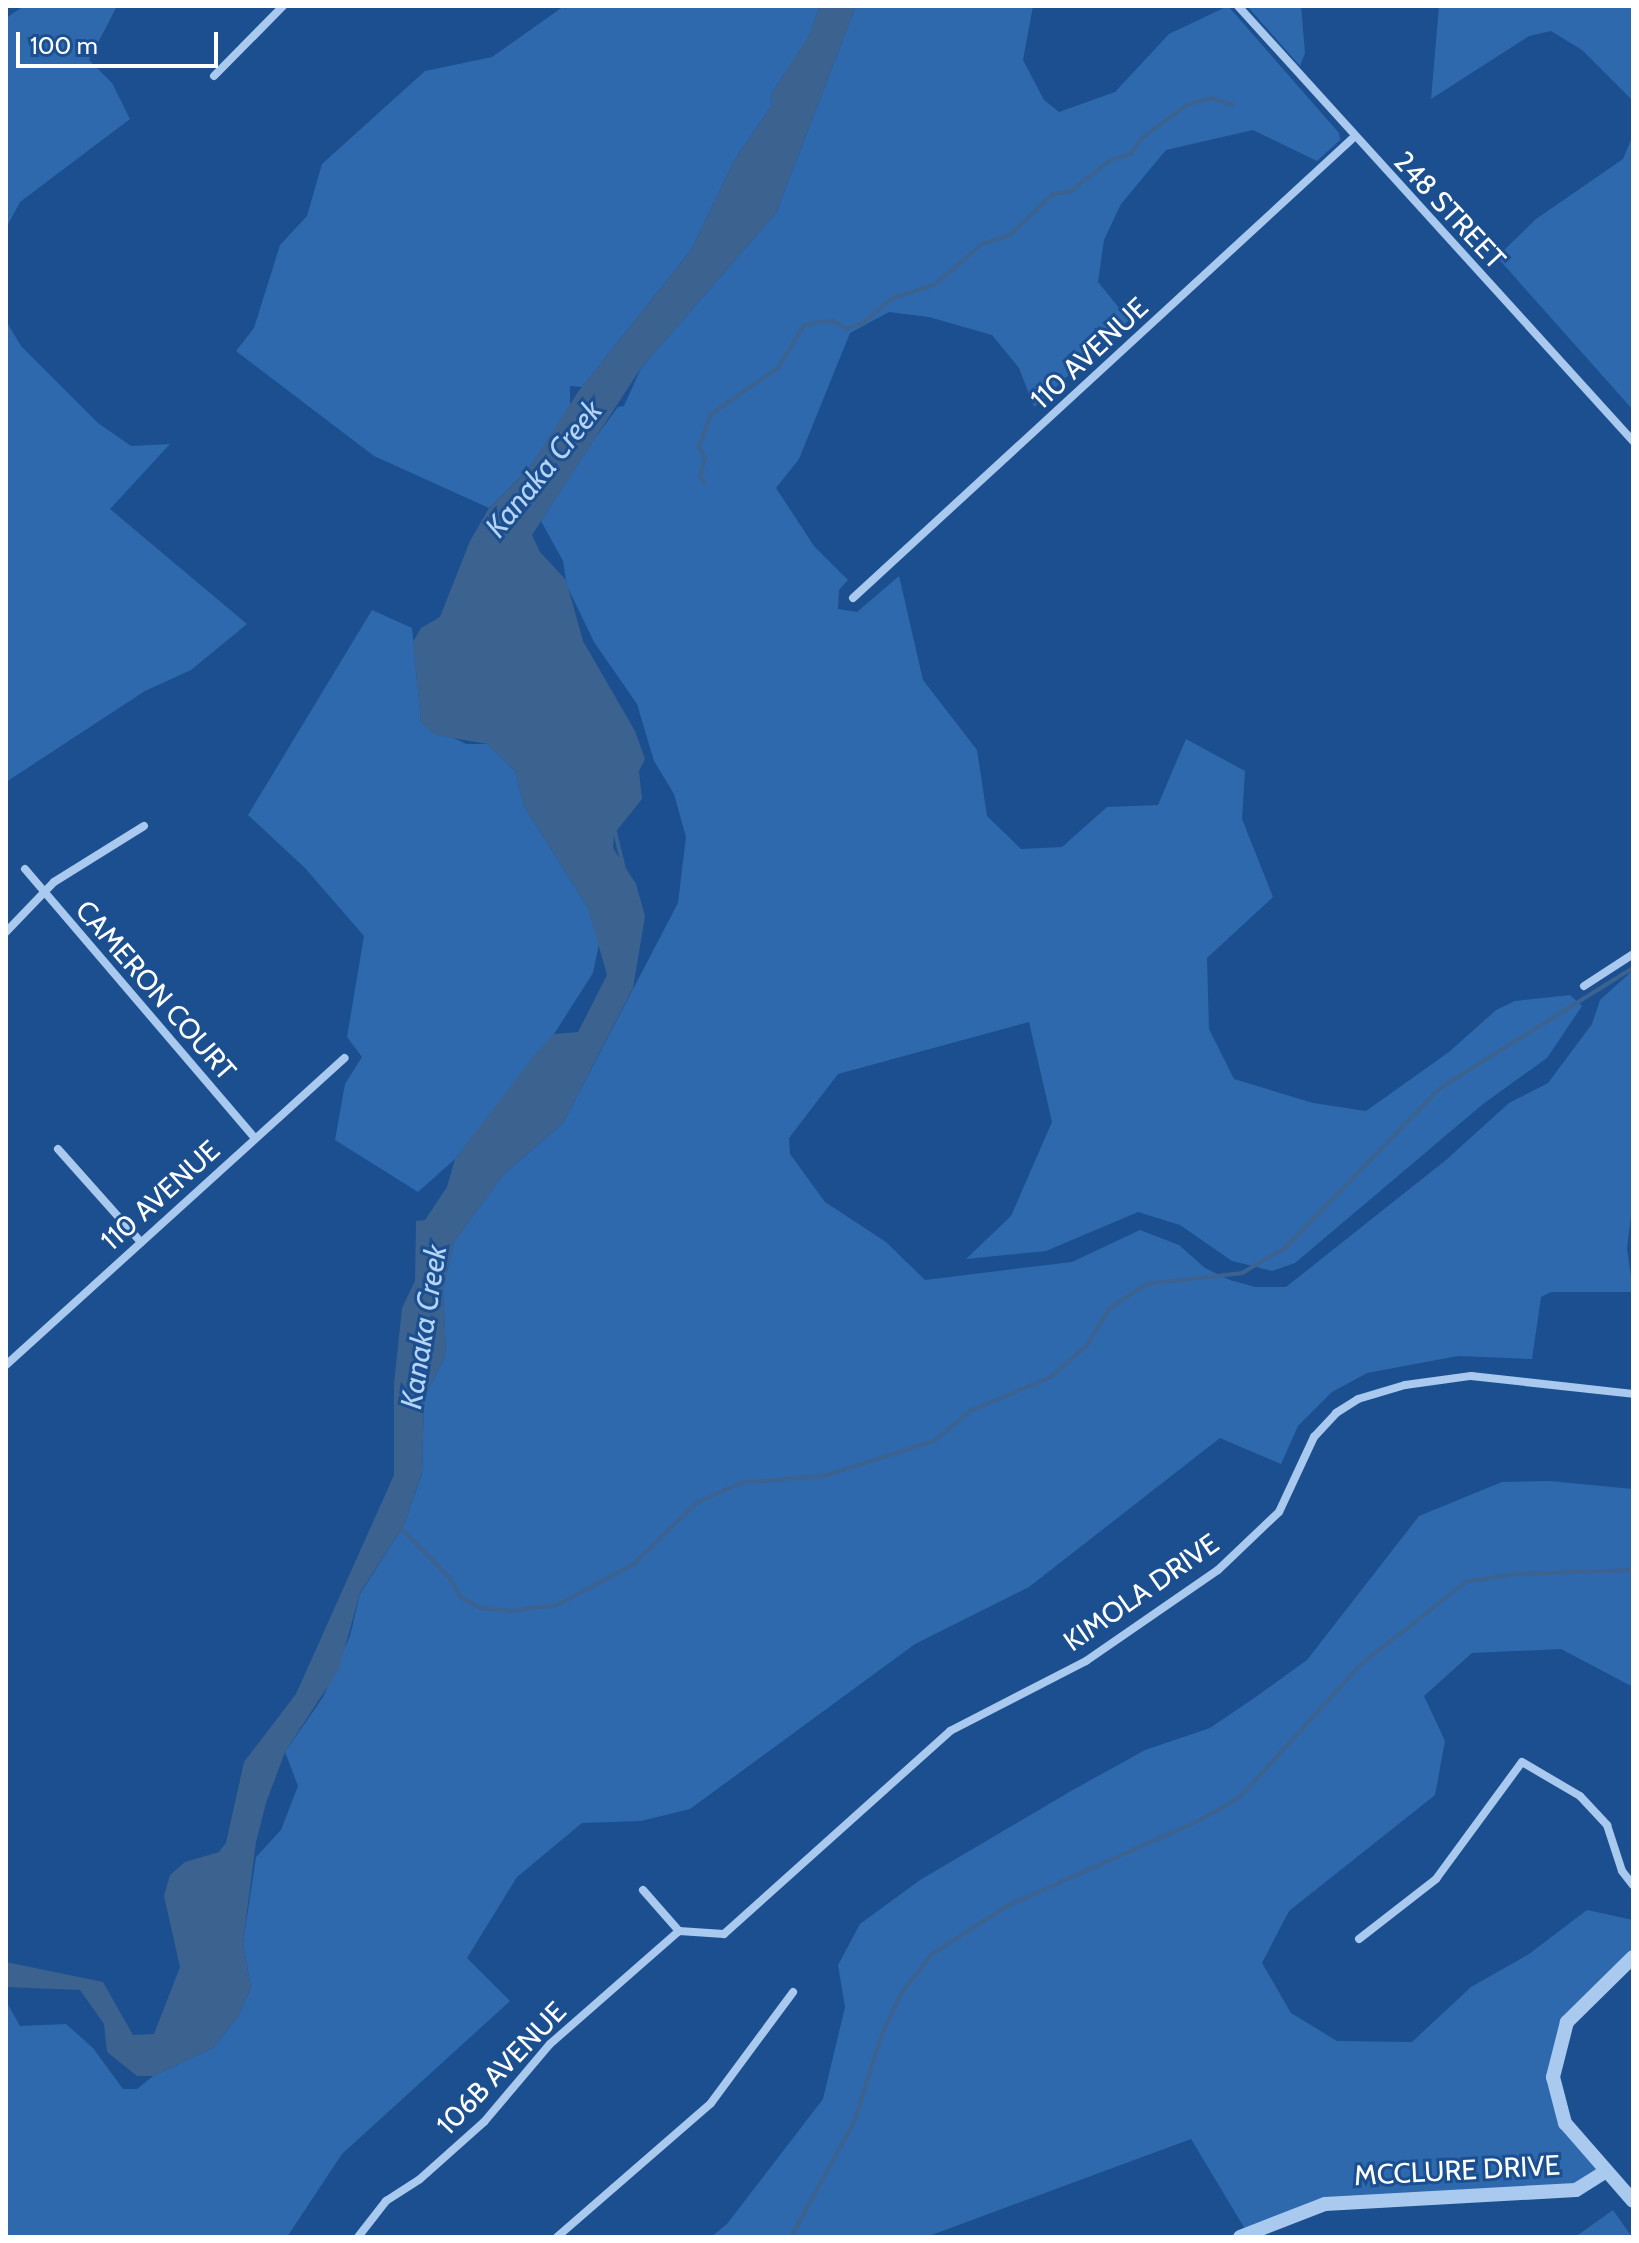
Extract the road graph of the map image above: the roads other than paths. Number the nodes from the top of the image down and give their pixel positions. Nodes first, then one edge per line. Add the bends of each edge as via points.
1 (283, 6) edge
2 (1238, 6) edge
3 (214, 76) dead end
4 (1353, 138) junction
5 (1633, 441) edge
6 (853, 598) dead end
7 (144, 826) dead end
8 (25, 869) dead end
9 (42, 892) junction
10 (6, 932) edge
11 (1633, 954) edge
12 (1584, 986) dead end
13 (344, 1058) dead end
14 (255, 1138) junction
15 (58, 1149) dead end
16 (141, 1242) junction
17 (6, 1365) edge
18 (1633, 1394) edge
19 (1633, 1885) edge
20 (643, 1890) dead end
21 (679, 1931) junction
22 (1359, 1939) dead end
23 (1633, 1957) edge
24 (793, 1992) dead end
25 (1606, 2171) junction
26 (1633, 2201) edge
27 (358, 2237) edge
28 (557, 2237) edge
29 (1240, 2237) edge

1 - 3 street
2 - 4 street, 248 STREET
4 - 5 street, 248 STREET
4 - 6 street, 110 AVENUE
7 - 9 street
8 - 9 street, CAMERON COURT
9 - 10 street
9 - 14 street, CAMERON COURT
11 - 12 street
13 - 14 street, 110 AVENUE
14 - 16 street, 110 AVENUE
15 - 16 street
16 - 17 street, 110 AVENUE
18 - 21 street, KIMOLA DRIVE via 1471,1376 1381,1390 1345,1406 1307,1447 1279,1512 1218,1570 1086,1661 950,1731 724,1934
19 - 22 street via 1598,1816 1580,1796 1522,1762 1436,1879
20 - 21 street
21 - 27 street, 106B AVENUE via 550,2044 484,2122 420,2179 386,2201
23 - 25 street, MCCLURE DRIVE via 1574,2013 1554,2061 1560,2113
24 - 28 street via 711,2103
25 - 26 street
25 - 29 street, MCCLURE DRIVE via 1576,2190 1325,2204

